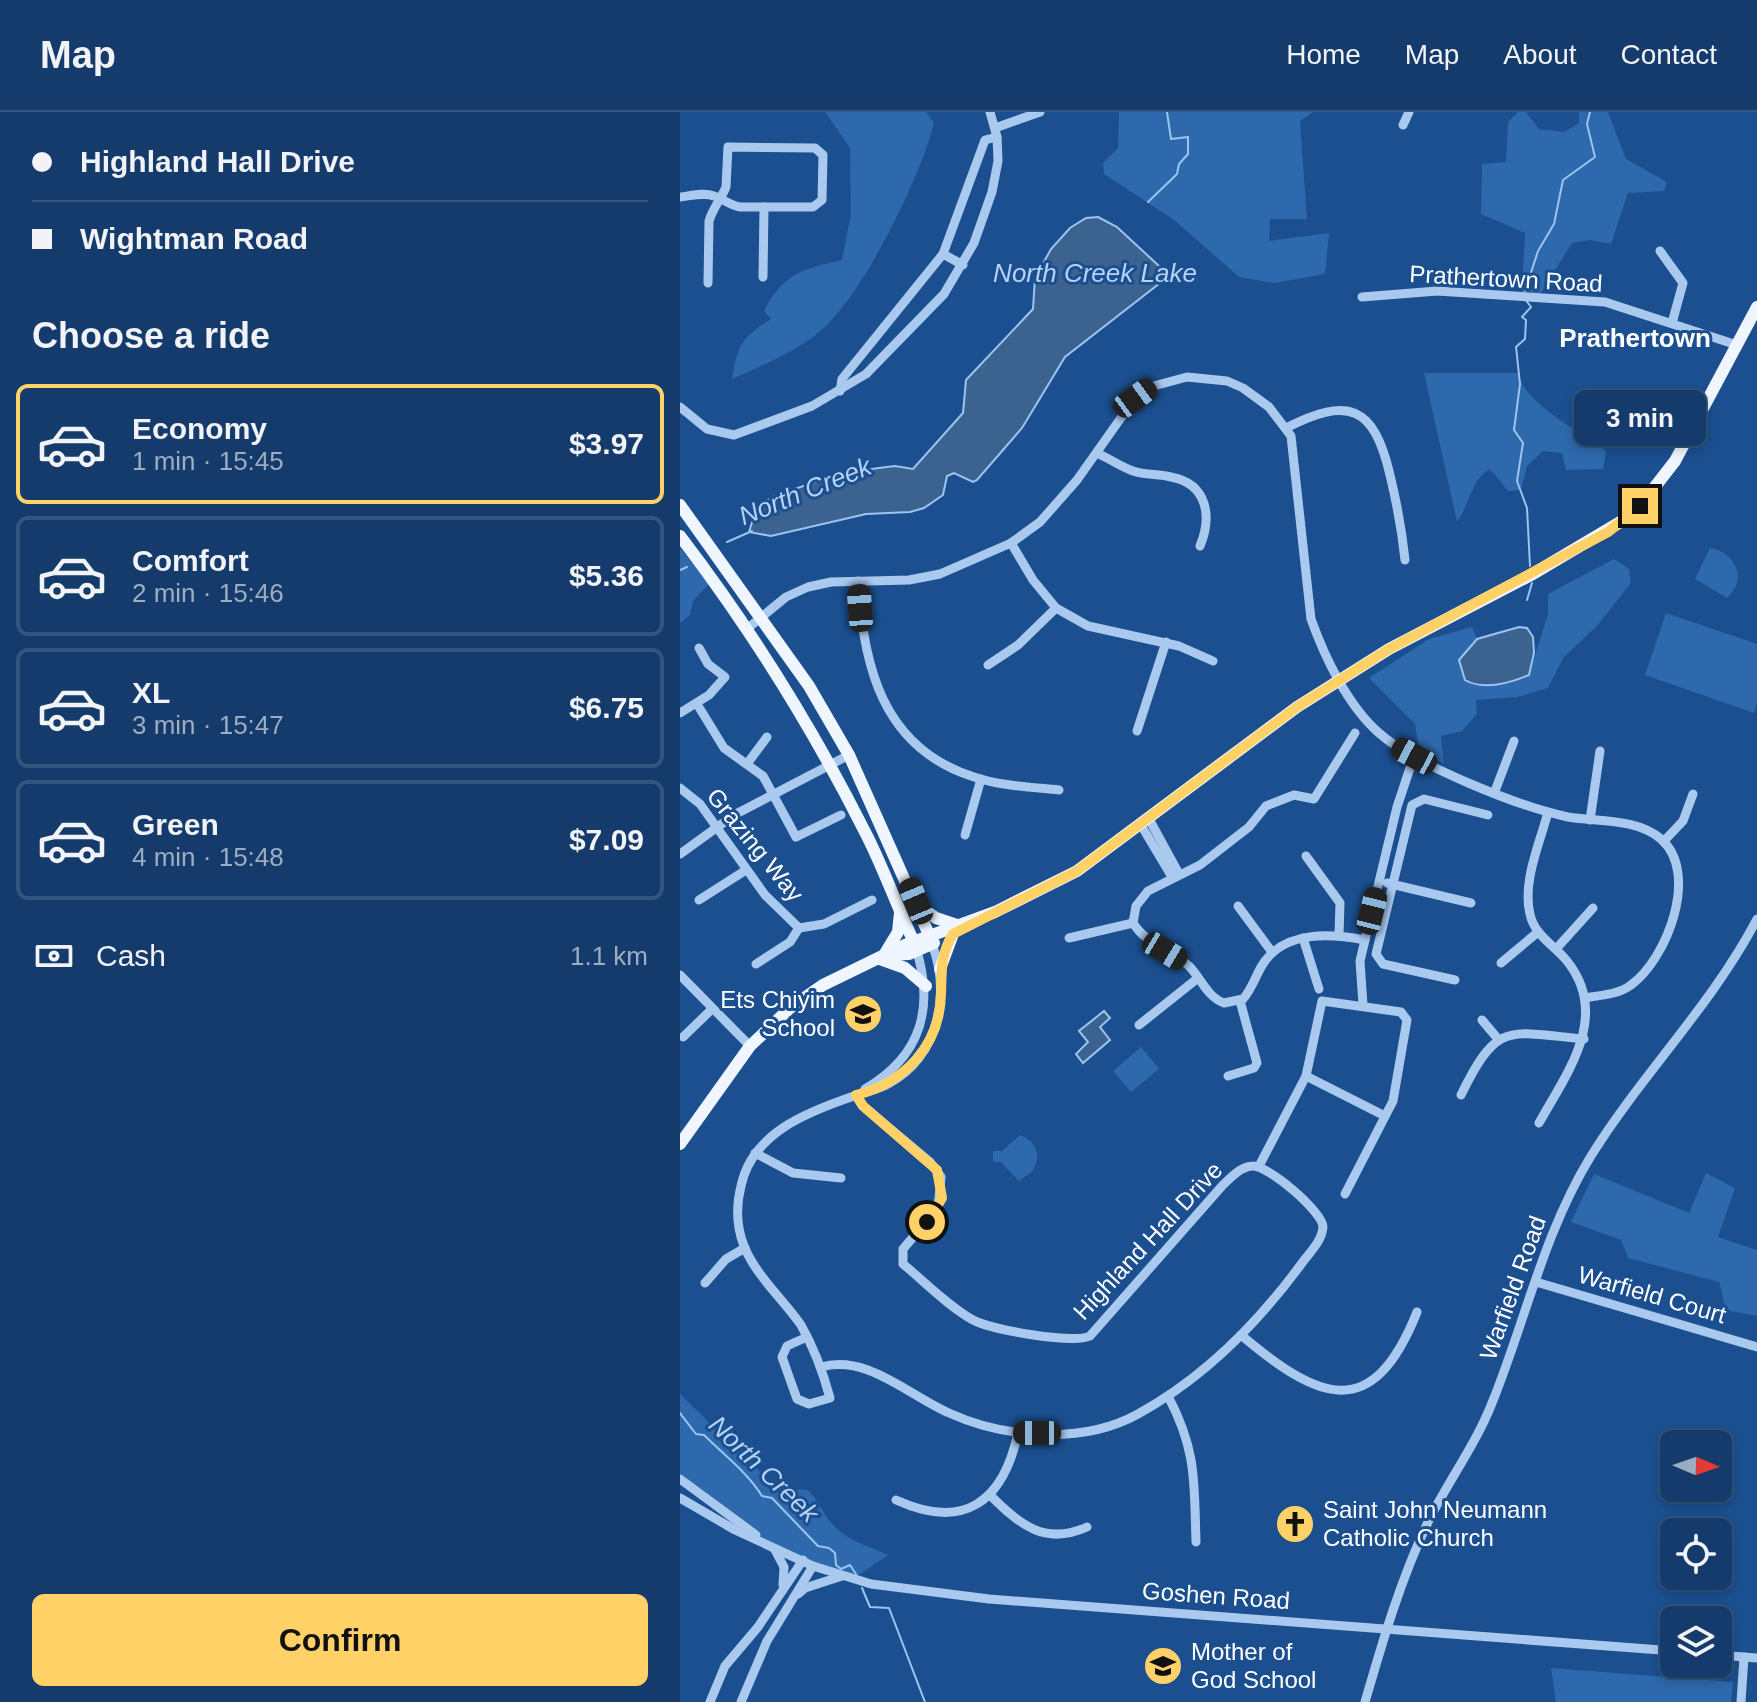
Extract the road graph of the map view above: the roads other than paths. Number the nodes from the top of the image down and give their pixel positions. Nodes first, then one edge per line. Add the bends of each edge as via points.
1 (990, 112) edge
2 (1040, 112) edge
3 (1409, 112) edge
4 (1012, 117) edge
5 (1403, 125) dead end
6 (996, 132) junction
7 (680, 197) edge
8 (719, 198) junction
9 (764, 207) junction
10 (1660, 251) dead end
11 (943, 254) junction
12 (963, 265) junction
13 (763, 277) dead end
14 (708, 283) dead end
15 (1362, 297) dead end
16 (1757, 307) edge
17 (1672, 323) junction
18 (1737, 345) junction
19 (840, 391) junction
20 (680, 407) edge
21 (1286, 428) junction
22 (1099, 454) junction
23 (680, 505) edge
24 (680, 536) edge
25 (1011, 543) junction
26 (1200, 546) dead end
27 (1405, 560) dead end
28 (858, 581) junction
29 (1056, 608) junction
30 (761, 617) junction
31 (748, 628) junction
32 (1166, 642) junction
33 (699, 648) dead end
34 (1213, 661) dead end
35 (988, 665) dead end
36 (1341, 680) junction
37 (697, 704) junction
38 (680, 713) edge
39 (1137, 731) dead end
40 (1355, 733) dead end
41 (767, 737) dead end
42 (1514, 741) dead end
43 (1600, 751) dead end
44 (849, 755) junction
45 (1414, 756) junction
46 (747, 764) junction
47 (830, 764) junction
48 (981, 779) junction
49 (1059, 790) dead end
50 (681, 791) edge
51 (1495, 791) junction
52 (773, 793) junction
53 (1693, 794) dead end
54 (1548, 812) junction
55 (841, 815) dead end
56 (1488, 815) dead end
57 (1590, 820) junction
58 (1145, 822) junction
59 (717, 827) junction
60 (965, 835) dead end
61 (1664, 841) junction
62 (680, 854) edge
63 (1306, 856) dead end
64 (746, 870) junction
65 (1176, 875) junction
66 (1380, 881) junction
67 (1393, 885) junction
68 (699, 900) dead end
69 (872, 900) dead end
70 (1471, 903) dead end
71 (917, 905) junction
72 (1238, 906) dead end
73 (1593, 908) dead end
74 (900, 910) junction
75 (1757, 919) edge
76 (1133, 923) junction
77 (799, 928) junction
78 (955, 930) junction
79 (1538, 932) junction
80 (1339, 935) junction
81 (1069, 938) dead end
82 (1303, 938) junction
83 (931, 940) junction
84 (1365, 940) junction
85 (915, 946) junction
86 (1556, 949) junction
87 (1272, 952) junction
88 (884, 957) junction
89 (1501, 963) dead end
90 (756, 964) dead end
91 (940, 969) junction
92 (1198, 978) junction
93 (682, 980) edge
94 (1455, 980) dead end
95 (926, 986) junction
96 (1319, 989) dead end
97 (1585, 998) junction
98 (1240, 1001) junction
99 (1363, 1005) junction
100 (712, 1009) junction
101 (1482, 1020) dead end
102 (1139, 1025) dead end
103 (683, 1037) dead end
104 (1498, 1039) junction
105 (1584, 1039) junction
106 (750, 1046) junction
107 (1228, 1076) dead end
108 (1306, 1076) junction
109 (856, 1095) junction
110 (1461, 1095) dead end
111 (1385, 1116) junction
112 (1539, 1123) dead end
113 (680, 1144) edge
114 (755, 1153) junction
115 (1259, 1166) junction
116 (841, 1178) dead end
117 (1345, 1194) dead end
118 (745, 1248) junction
119 (1536, 1282) junction
120 (705, 1283) dead end
121 (1417, 1312) dead end
122 (1241, 1335) junction
123 (807, 1337) junction
124 (1757, 1347) edge
125 (821, 1367) junction
126 (1168, 1396) junction
127 (1018, 1433) junction
128 (680, 1479) edge
129 (990, 1495) junction
130 (680, 1498) edge
131 (896, 1500) dead end
132 (1087, 1527) dead end
133 (1196, 1542) dead end
134 (769, 1545) junction
135 (803, 1560) junction
136 (813, 1566) junction
137 (842, 1576) junction
138 (783, 1589) junction
139 (793, 1599) junction
140 (1386, 1628) junction
141 (1660, 1650) edge
142 (1732, 1656) edge
143 (1744, 1657) junction
144 (1757, 1658) edge
145 (710, 1702) edge
146 (741, 1702) edge
147 (1365, 1702) edge
148 (1741, 1702) edge

1 - 6 street
2 - 4 street
3 - 5 street
4 - 6 street
6 - 11 street via 985,140
6 - 12 street via 999,150 992,192
7 - 8 street
8 - 9 street via 730,205
8 - 9 street via 726,187 728,147 821,151 819,205
8 - 14 street via 709,221
9 - 13 street
10 - 17 street via 1683,283
11 - 12 street
11 - 19 street via 842,379
12 - 19 street via 900,341
15 - 17 street, Prathertown Road via 1437,291 1582,299
16 - 18 main road
17 - 18 street, Prathertown Road
18 - 36 main road via 1675,461 1622,521
19 - 20 street via 765,425 726,436 707,429
21 - 22 street via 1243,388 1187,377 1150,387 1135,398
21 - 27 street via 1334,409 1355,414 1374,427 1382,440 1401,521
21 - 36 street via 1294,449 1311,619
22 - 25 street via 1040,522
22 - 26 street via 1131,471 1174,477 1193,486 1209,518
23 - 30 main road
24 - 31 main road
25 - 28 street via 940,574
25 - 29 street
28 - 30 street via 808,587
28 - 48 street via 865,653 884,703 928,754
29 - 32 street via 1101,630
29 - 35 street
30 - 31 street
30 - 44 main road
31 - 47 main road
32 - 34 street
32 - 39 street
33 - 37 street via 725,677
36 - 45 street via 1378,732
36 - 58 main road
37 - 38 street
37 - 46 street via 718,741
40 - 65 street via 1314,799 1294,795 1274,800 1217,852
41 - 46 street
42 - 51 street
43 - 57 street
44 - 47 street
44 - 71 main road
45 - 51 street
45 - 66 street
46 - 52 street
47 - 52 street
47 - 74 main road
48 - 49 street
48 - 60 street
50 - 59 street, Grazing Way via 700,804
51 - 54 street
52 - 55 street via 796,837
52 - 59 street
53 - 61 street via 1683,821
54 - 57 street
54 - 79 street via 1529,890 1530,917
56 - 67 street via 1417,801
57 - 61 street via 1633,825
58 - 65 street
58 - 78 main road via 1077,871
59 - 62 street
59 - 64 street, Grazing Way
61 - 97 street via 1676,869 1675,916 1667,941 1630,986
63 - 80 street via 1340,903
64 - 68 street
64 - 77 street, Grazing Way
65 - 76 street via 1140,899
66 - 67 street
66 - 84 street
67 - 70 street
67 - 94 street via 1377,959
69 - 77 street via 824,924
71 - 78 main road
71 - 83 main road
72 - 87 street
73 - 86 street
74 - 85 main road
74 - 88 main road via 898,932
75 - 119 street, Warfield Road via 1724,975 1589,1159 1554,1230
76 - 81 street
76 - 92 street
77 - 90 street via 790,942
78 - 83 main road
78 - 91 main road
79 - 86 street
79 - 89 street
80 - 82 street
80 - 84 street
82 - 87 street
82 - 96 street
83 - 85 main road
83 - 91 street
84 - 99 street via 1360,968
85 - 88 main road
85 - 95 street
86 - 97 street via 1577,975
87 - 98 street
88 - 95 main road
88 - 106 main road via 823,985
91 - 109 street via 939,1015 925,1050 890,1083
92 - 98 street via 1216,1001
92 - 102 street
93 - 100 street
95 - 109 street via 923,1015 903,1058 883,1079
97 - 105 street
98 - 107 street via 1257,1063
99 - 108 street via 1322,1001
99 - 111 street via 1401,1012 1407,1020 1395,1094
100 - 103 street
100 - 106 street
101 - 104 street
104 - 105 street via 1522,1033
104 - 110 street via 1481,1054
105 - 112 street
106 - 113 main road
108 - 111 street
108 - 115 street
109 - 114 street via 785,1126
109 - 115 street, Highland Hall Drive via 941,1177 941,1203 903,1249 903,1264 974,1321 1074,1340 1090,1336 1105,1322 1233,1176
111 - 117 street
114 - 116 street via 793,1173
114 - 118 street via 744,1173 738,1205
115 - 122 street, Highland Hall Drive via 1316,1212 1323,1226 1320,1240 1295,1274
118 - 120 street via 726,1259
118 - 123 street
119 - 124 street, Warfield Court
119 - 140 street, Warfield Road via 1492,1405 1424,1530
121 - 122 street via 1403,1347 1384,1373 1346,1390 1305,1383
122 - 126 street, Highland Hall Drive
123 - 125 street
123 - 125 street via 784,1348 782,1362 800,1402 830,1398
125 - 127 street, Highland Hall Drive via 843,1363 871,1370 947,1412
126 - 127 street, Highland Hall Drive via 1135,1416 1100,1428
126 - 133 street via 1192,1453
127 - 129 street via 1007,1472
128 - 134 street, Goshen Road
129 - 131 street via 956,1513 929,1513
129 - 132 street via 1021,1522 1048,1535 1068,1535
130 - 134 street, Goshen Road
134 - 135 street, Goshen Road
134 - 138 street via 784,1567
135 - 136 street, Goshen Road
135 - 138 street
136 - 137 street, Goshen Road
136 - 139 street
137 - 139 street via 805,1588
137 - 140 street, Goshen Road via 989,1599
138 - 145 street via 725,1666
139 - 146 street via 758,1658
140 - 141 street, Goshen Road
140 - 147 street, Warfield Road
142 - 143 street
143 - 144 street
143 - 148 street

